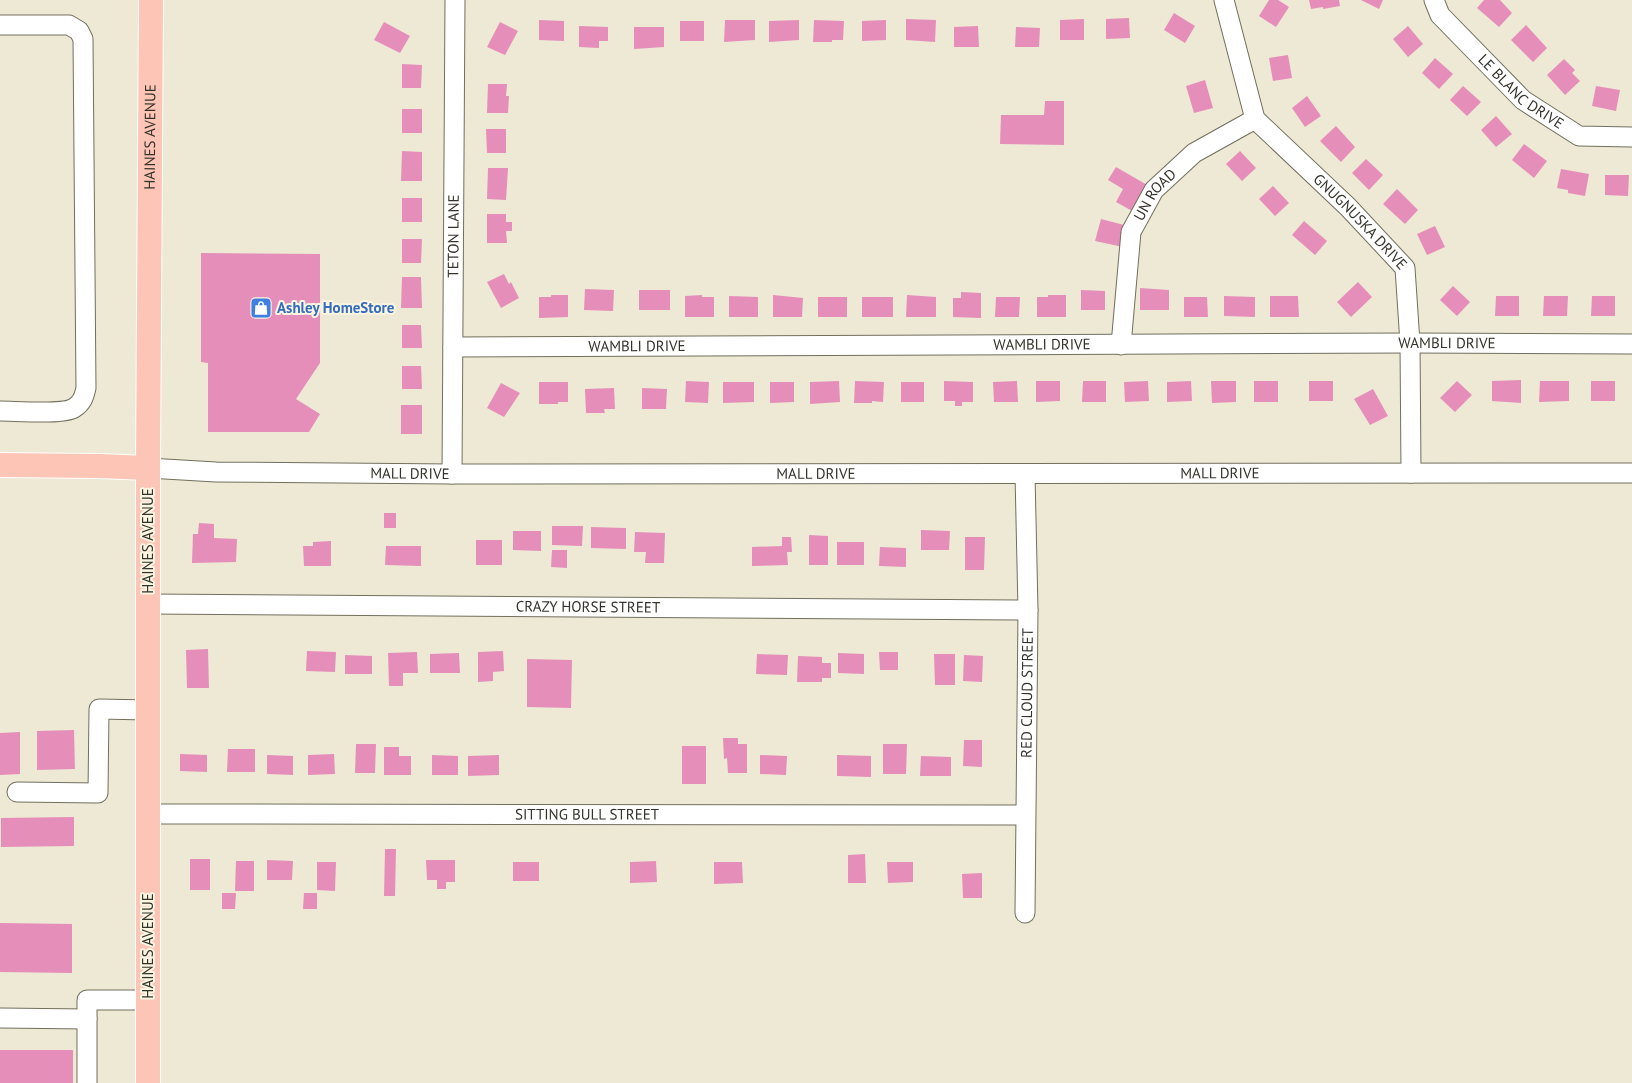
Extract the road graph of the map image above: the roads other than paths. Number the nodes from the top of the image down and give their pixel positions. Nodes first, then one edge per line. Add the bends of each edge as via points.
1 (151, 0) edge
2 (455, 0) edge
3 (1224, 0) edge
4 (1434, 0) edge
5 (0, 25) edge
6 (1255, 119) junction
7 (1632, 137) edge
8 (1410, 343) junction
9 (1632, 344) edge
10 (1121, 345) junction
11 (452, 347) junction
12 (0, 411) edge
13 (0, 465) edge
14 (148, 468) junction
15 (1411, 473) junction
16 (1632, 473) edge
17 (452, 474) junction
18 (1025, 474) junction
19 (148, 604) junction
20 (1028, 610) junction
21 (148, 710) junction
22 (17, 792) dead end
23 (148, 814) junction
24 (1025, 816) junction
25 (1025, 913) dead end
26 (148, 1000) junction
27 (0, 1018) edge
28 (87, 1019) junction
29 (87, 1083) edge
30 (148, 1083) edge

1 - 14 main road, HAINES AVENUE
2 - 11 street, TETON LANE
3 - 6 street
4 - 7 street, LE BLANC DRIVE via 1440,15 1523,100 1579,136
5 - 12 street via 69,25 79,31 82,39 86,388 83,400 73,409 62,412
6 - 8 street, GNUGNUSKA DRIVE via 1348,207 1405,268
6 - 10 street, UN ROAD via 1194,153 1154,190 1131,232
8 - 9 street, WAMBLI DRIVE
8 - 10 street, WAMBLI DRIVE
8 - 15 street, GNUGNUSKA DRIVE
10 - 11 street, WAMBLI DRIVE
11 - 17 street, TETON LANE
13 - 14 main road, MALL DRIVE
14 - 17 street, MALL DRIVE via 216,472
14 - 19 main road, HAINES AVENUE
15 - 16 street, MALL DRIVE
15 - 18 street, MALL DRIVE
17 - 18 street, MALL DRIVE
18 - 20 street, RED CLOUD STREET
19 - 20 street, CRAZY HORSE STREET
19 - 21 main road, HAINES AVENUE
20 - 24 street, RED CLOUD STREET
21 - 22 street via 99,710 98,793
21 - 23 main road, HAINES AVENUE
23 - 24 street, SITTING BULL STREET
23 - 26 main road, HAINES AVENUE
24 - 25 street, RED CLOUD STREET
26 - 28 street via 87,1000
26 - 30 main road, HAINES AVENUE
27 - 28 street
28 - 29 street

